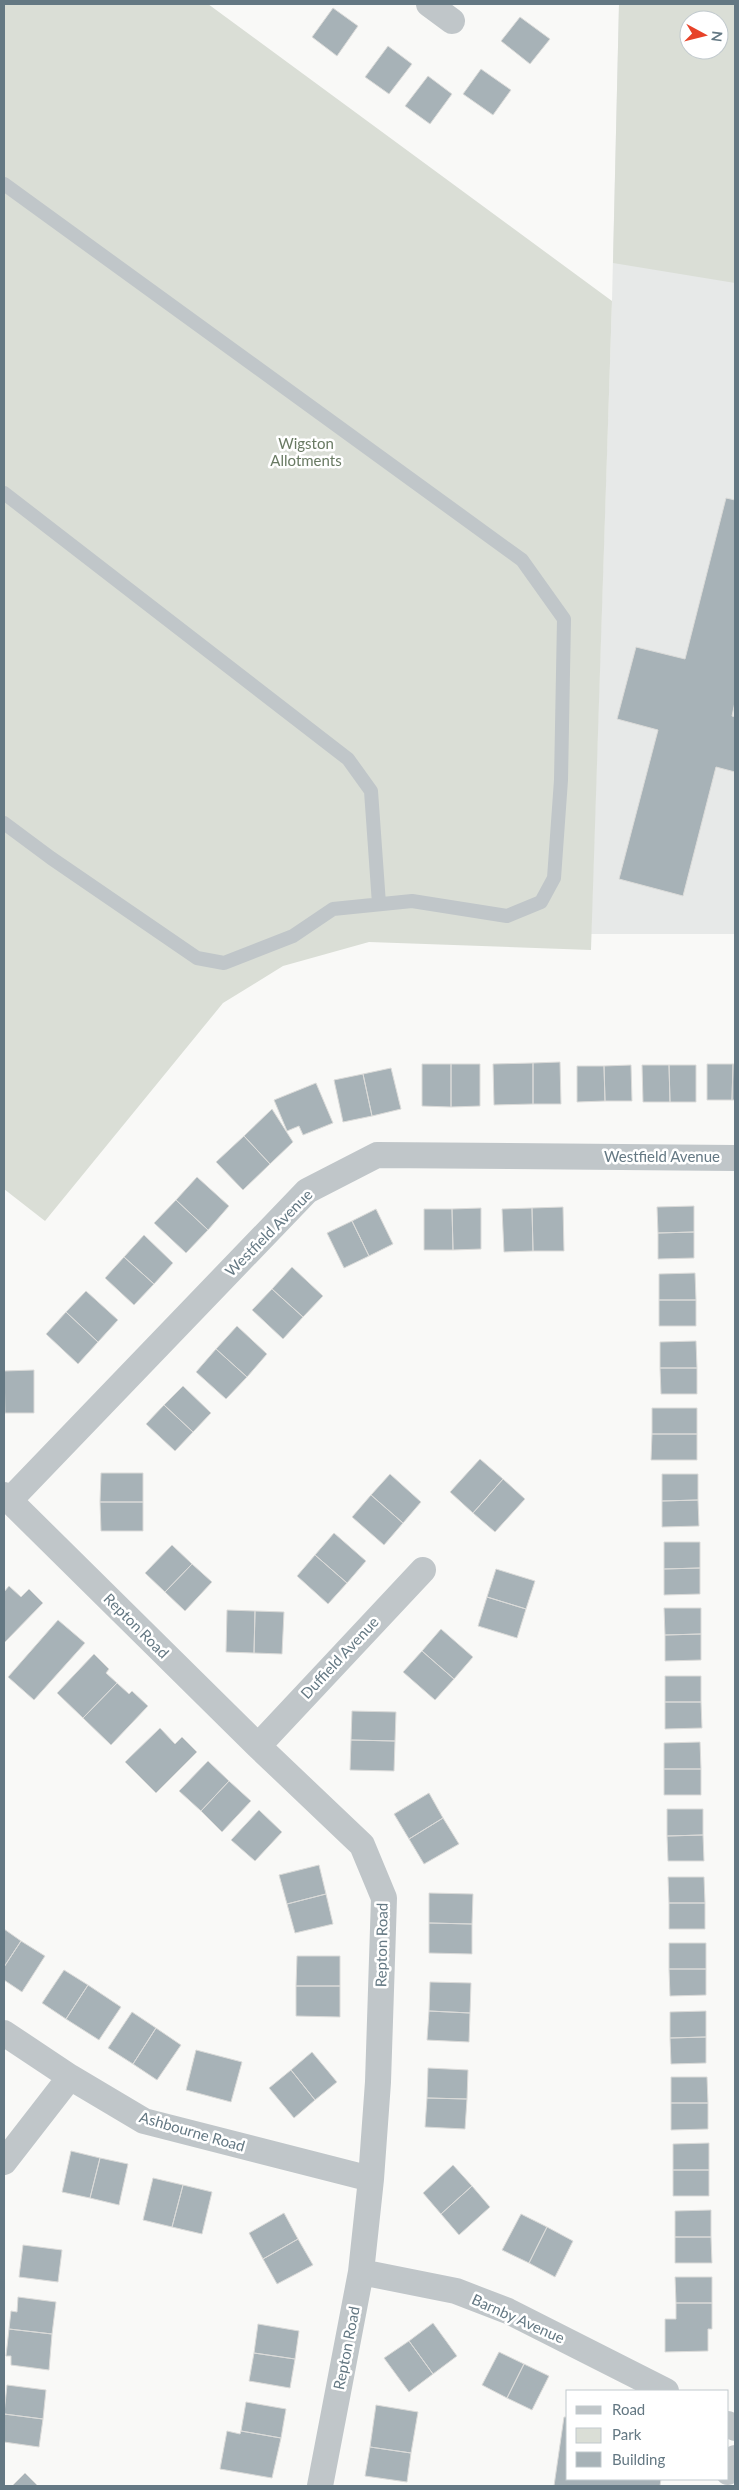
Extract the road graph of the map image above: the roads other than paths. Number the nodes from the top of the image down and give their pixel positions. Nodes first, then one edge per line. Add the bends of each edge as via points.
1 (429, 4) edge
2 (452, 21) dead end
3 (4, 184) edge
4 (4, 493) edge
5 (4, 823) edge
6 (379, 904) junction
7 (735, 1158) edge
8 (6, 1498) edge
9 (422, 1570) dead end
10 (258, 1746) junction
11 (4, 2033) edge
12 (70, 2077) junction
13 (4, 2162) edge
14 (371, 2179) junction
15 (362, 2272) junction
16 (664, 2390) edge
17 (735, 2458) edge
18 (729, 2470) edge
19 (320, 2486) edge

1 - 2 street
3 - 6 lane via 522,560 564,619 561,771 554,878 541,902 507,916 412,901
4 - 6 lane via 348,759 370,791
5 - 6 lane via 197,958 224,963 293,936 333,908
7 - 8 street, Westfield Avenue via 377,1155 307,1191
8 - 10 street, Repton Road
9 - 10 street, Duffield Avenue
10 - 14 street, Repton Road via 362,1845 384,1898 378,2082
11 - 12 street, Ashbourne Road
12 - 13 street
12 - 14 street, Ashbourne Road via 144,2121
14 - 15 street, Repton Road
15 - 16 street, Barnby Avenue via 456,2291 508,2311
15 - 19 street, Repton Road
17 - 18 street

